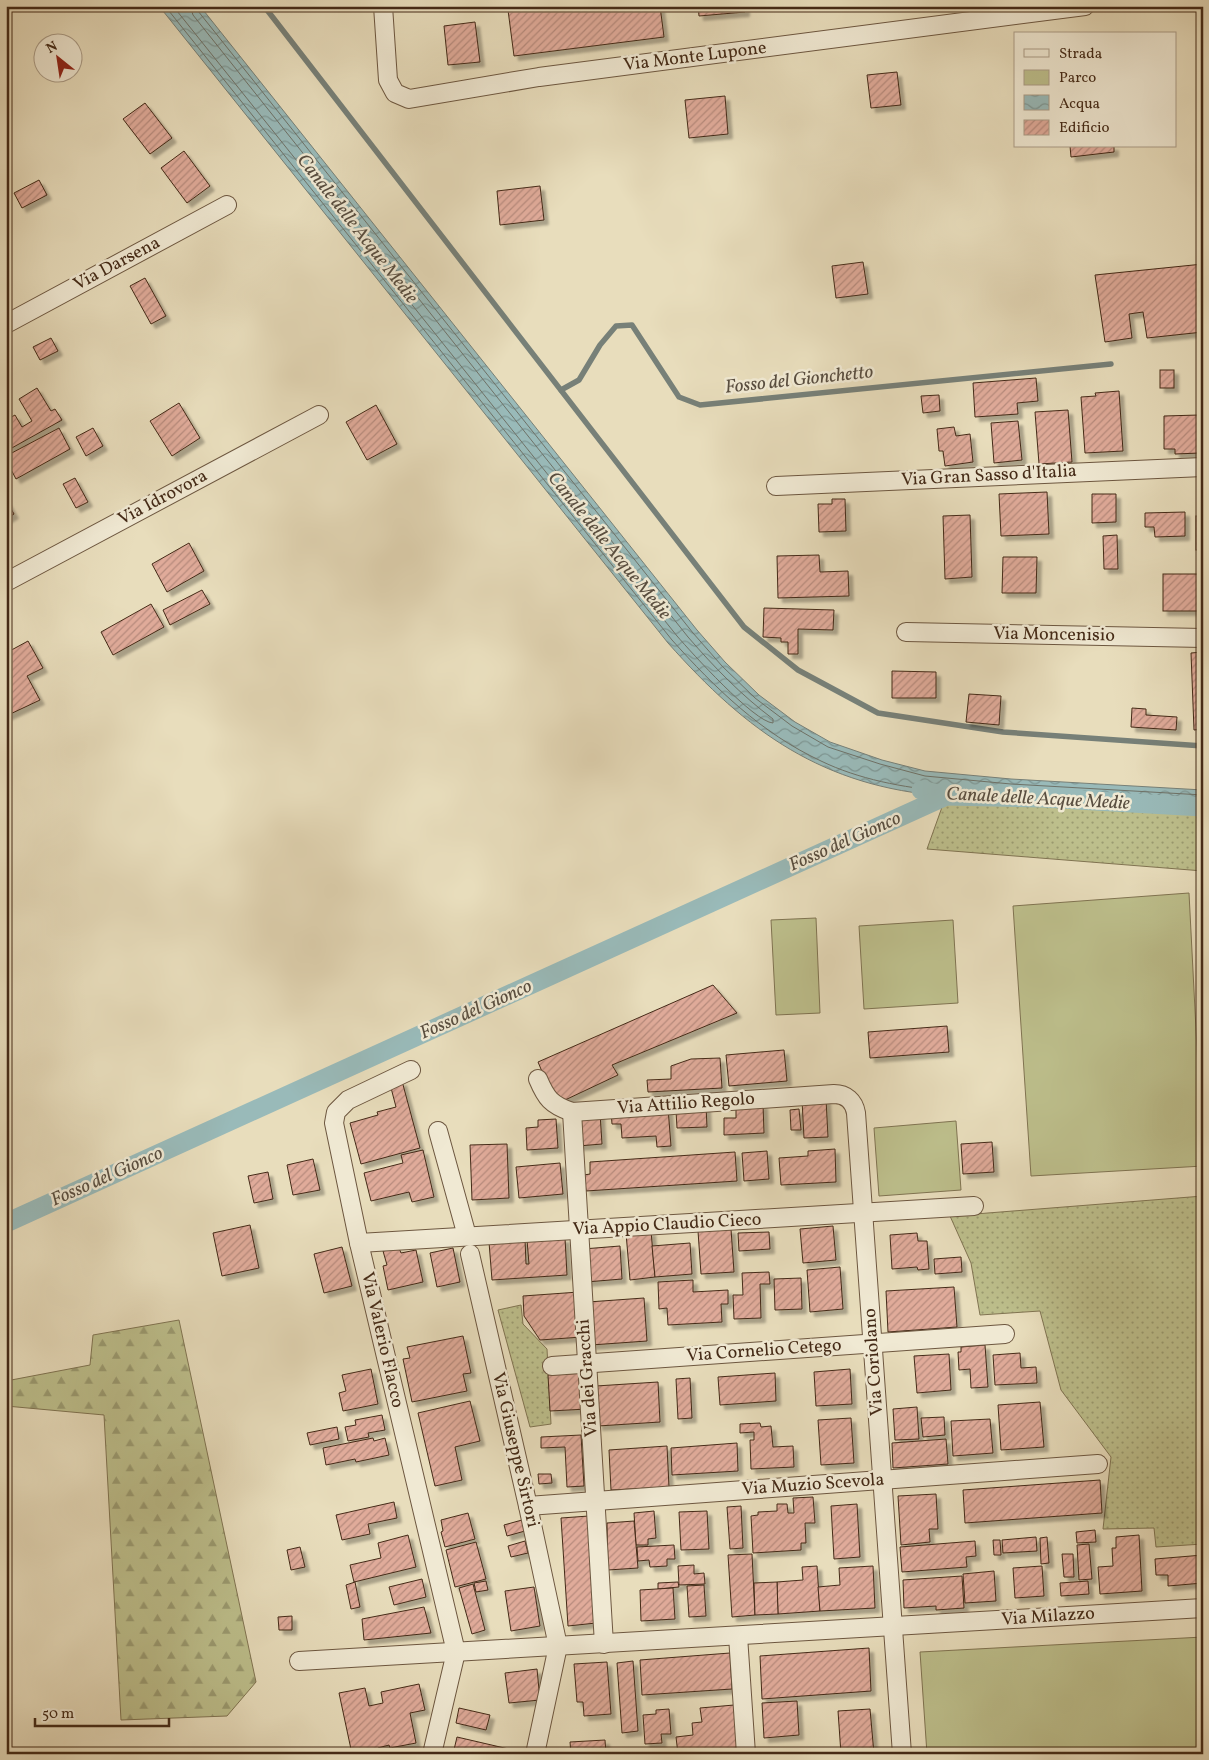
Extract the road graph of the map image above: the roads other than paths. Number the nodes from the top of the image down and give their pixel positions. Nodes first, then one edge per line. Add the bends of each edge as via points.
1 (383, 6) edge
2 (1085, 6) edge
3 (227, 205) dead end
4 (6, 324) edge
5 (319, 415) dead end
6 (1203, 467) edge
7 (776, 486) dead end
8 (6, 582) edge
9 (906, 632) dead end
10 (1203, 638) edge
11 (410, 1070) dead end
12 (538, 1079) dead end
13 (850, 1099) joint
14 (572, 1112) junction
15 (438, 1131) dead end
16 (974, 1206) dead end
17 (863, 1213) junction
18 (579, 1230) junction
19 (467, 1236) junction
20 (359, 1243) junction
21 (470, 1254) dead end
22 (1005, 1334) dead end
23 (873, 1344) junction
24 (587, 1364) junction
25 (552, 1366) dead end
26 (1098, 1464) dead end
27 (883, 1480) junction
28 (595, 1501) junction
29 (528, 1506) junction
30 (1203, 1608) edge
31 (893, 1627) junction
32 (738, 1636) junction
33 (604, 1644) junction
34 (558, 1646) junction
35 (456, 1652) junction
36 (299, 1661) dead end
37 (432, 1754) edge
38 (535, 1754) edge
39 (746, 1754) edge
40 (902, 1754) edge

1 - 2 street, Via Monte Lupone via 388,80 395,93 409,99 549,76
3 - 4 street, Via Darsena
5 - 8 street, Via Idrovora
6 - 7 street, Via Gran Sasso d'Italia
9 - 10 street, Via Moncenisio
11 - 20 street, Via Valerio Flacco via 348,1100 335,1118 334,1128
12 - 14 street via 551,1102
13 - 14 street, Via Attilio Regolo via 834,1094
13 - 17 street, Via Coriolano via 856,1113
14 - 18 street, Via dei Gracchi
15 - 19 street
16 - 17 street, Via Appio Claudio Cieco
17 - 18 street, Via Appio Claudio Cieco
17 - 23 street, Via Coriolano
18 - 19 street, Via Appio Claudio Cieco
18 - 24 street, Via dei Gracchi
19 - 20 street, Via Appio Claudio Cieco
20 - 35 street, Via Valerio Flacco
21 - 29 street, Via Giuseppe Sirtori
22 - 23 street, Via Cornelio Cetego
23 - 24 street, Via Cornelio Cetego
23 - 27 street, Via Coriolano
24 - 25 street, Via Cornelio Cetego
24 - 28 street, Via dei Gracchi
26 - 27 street, Via Muzio Scevola
27 - 28 street, Via Muzio Scevola
27 - 31 street, Via Coriolano
28 - 29 street, Via Muzio Scevola
28 - 33 street, Via dei Gracchi
29 - 34 street, Via Giuseppe Sirtori
30 - 31 street, Via Milazzo
31 - 32 street
31 - 40 street, Via Coriolano
32 - 33 street
32 - 39 street
33 - 34 street
34 - 35 street
34 - 38 street
35 - 36 street
35 - 37 street

